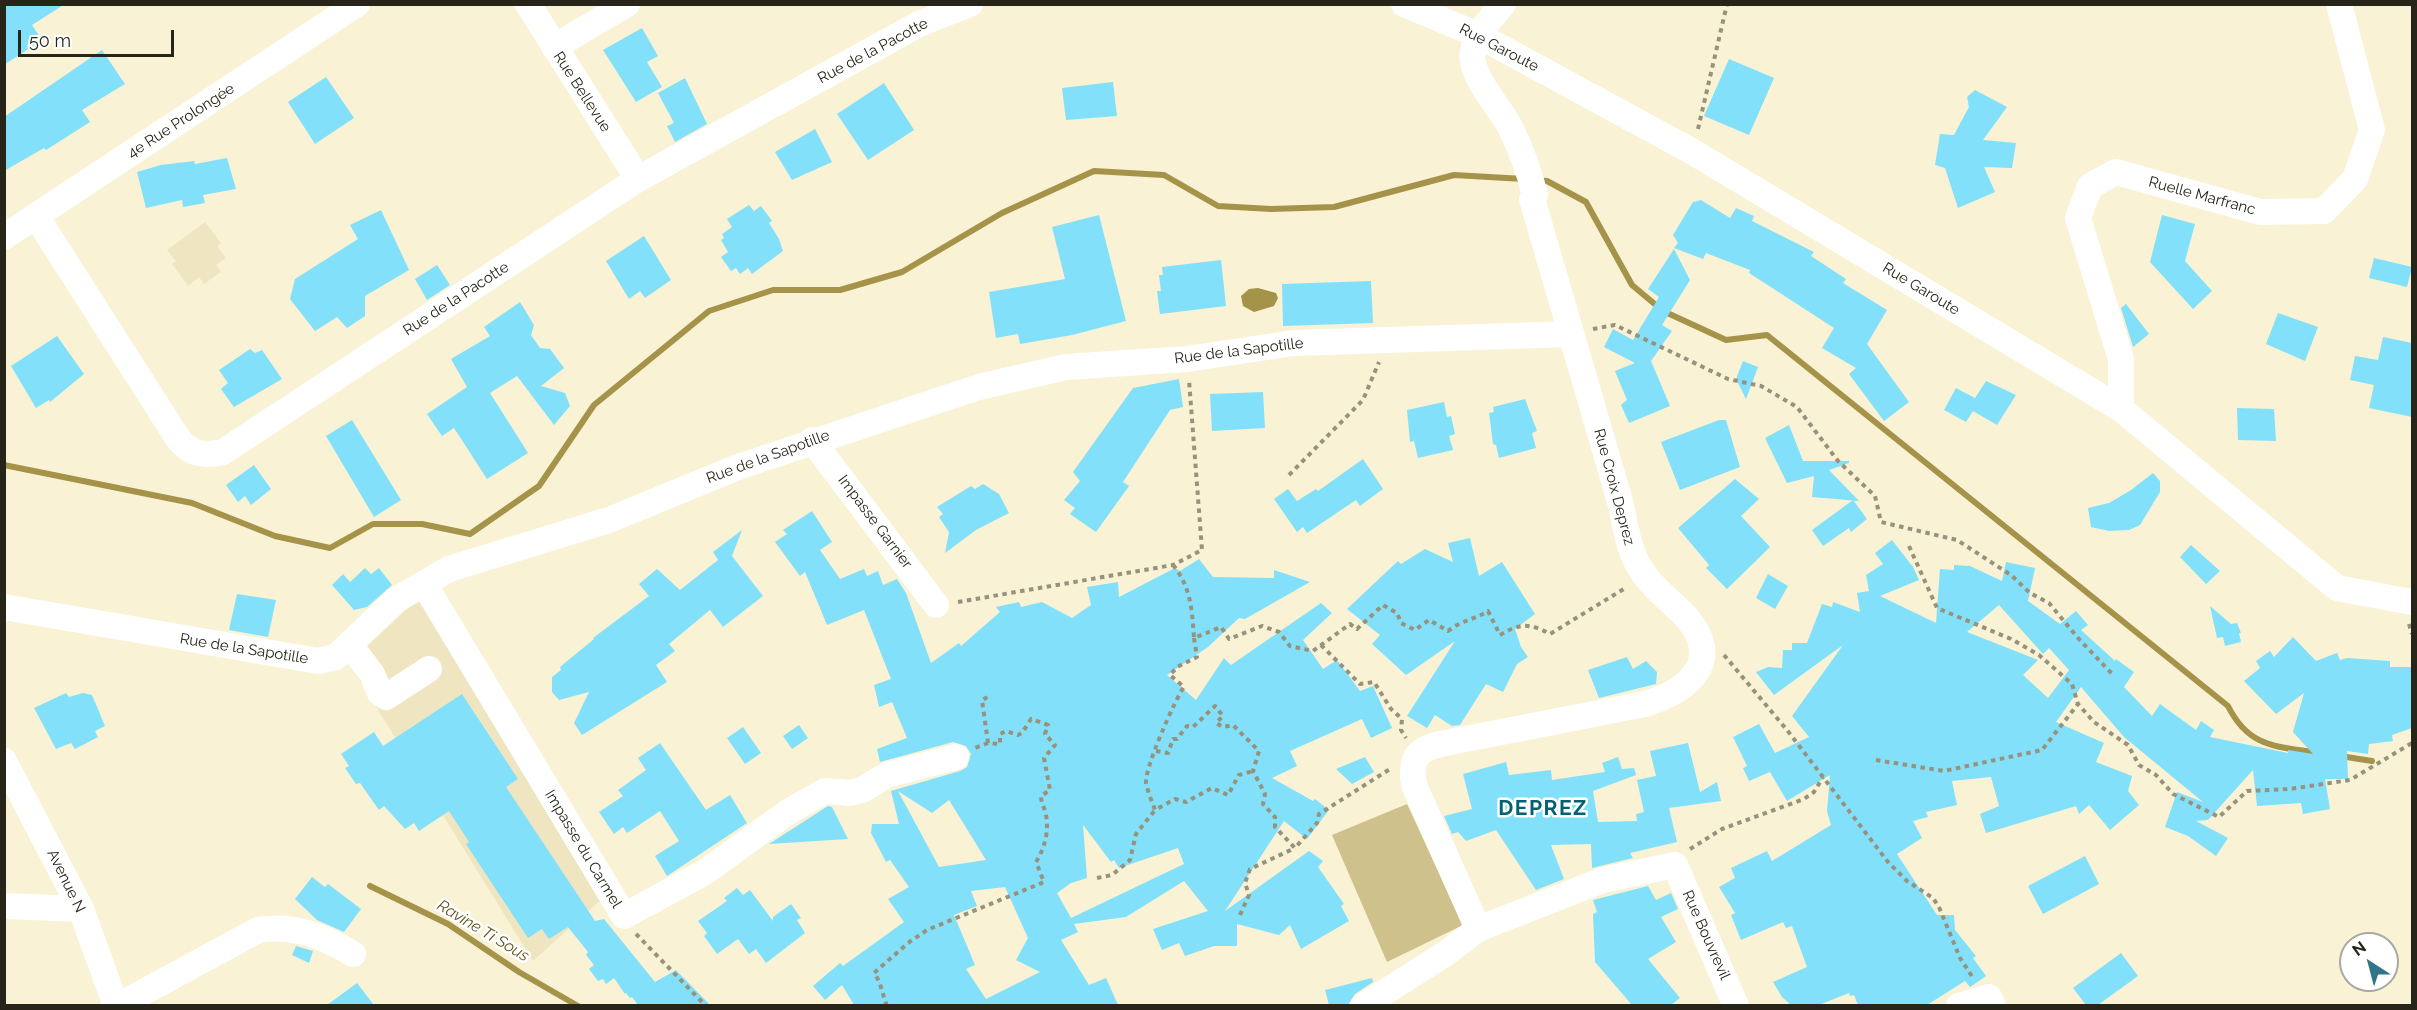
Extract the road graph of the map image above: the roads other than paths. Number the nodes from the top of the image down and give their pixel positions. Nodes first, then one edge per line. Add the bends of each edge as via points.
1 (357, 4) edge
2 (528, 4) edge
3 (627, 4) edge
4 (970, 4) edge
5 (1404, 4) edge
6 (1503, 4) edge
7 (2339, 4) edge
8 (1478, 35) junction
9 (554, 47) junction
10 (638, 178) junction
11 (36, 216) junction
12 (4, 237) edge
13 (1572, 334) junction
14 (2121, 409) junction
15 (812, 440) junction
16 (424, 584) junction
17 (2412, 602) edge
18 (936, 605) road end
19 (4, 607) edge
20 (350, 645) junction
21 (429, 669) dead end
22 (956, 758) road end
23 (4, 761) edge
24 (4, 906) edge
25 (81, 909) junction
26 (1478, 929) junction
27 (352, 954) dead end
28 (1397, 997) edge
29 (1991, 1001) edge
30 (117, 1005) edge
31 (1363, 1005) edge
32 (1736, 1005) edge
33 (1959, 1005) edge

1 - 11 street, 4e Rue Prolongée
2 - 9 street, Rue Bellevue
3 - 9 street
4 - 10 street, Rue de la Pacotte via 919,24
5 - 8 street, Rue Garoute
6 - 8 street
7 - 14 street, Ruelle Marfranc via 2372,130 2355,179 2324,211 2259,212 2116,172 2090,186 2078,218 2121,359
8 - 13 street, Rue Croix Deprez via 1472,53 1476,73 1510,126 1527,163 1535,195 1532,199
8 - 14 street, Rue Garoute via 1693,152
9 - 10 street, Rue Bellevue
10 - 11 street, Rue de la Pacotte via 223,452 210,455 187,449 179,440
11 - 12 street, 4e Rue Prolongée
13 - 15 street, Rue de la Sapotille via 1294,343 1187,359 1066,367 979,387
13 - 26 street, Rue Croix Deprez via 1630,548 1644,574 1687,618 1703,651 1700,667 1689,683 1669,697 1427,747 1416,756 1412,769 1414,785
14 - 17 street, Rue Garoute via 2337,588
15 - 16 street, Rue de la Sapotille via 609,520 449,569
15 - 18 street, Impasse Garnier
16 - 20 street, Rue de la Sapotille via 396,600
16 - 22 street, Impasse du Carmel via 624,916 705,872 788,812 825,791 862,790 887,776
19 - 20 street, Rue de la Sapotille via 301,660 336,657
20 - 21 street via 386,697
23 - 25 street, Avenue N
24 - 25 street
25 - 30 street, Avenue N
26 - 28 street
26 - 32 street, Rue Bouvrevil via 1603,880 1675,865
27 - 30 street via 325,937 278,927 258,930
28 - 31 street
29 - 33 street

